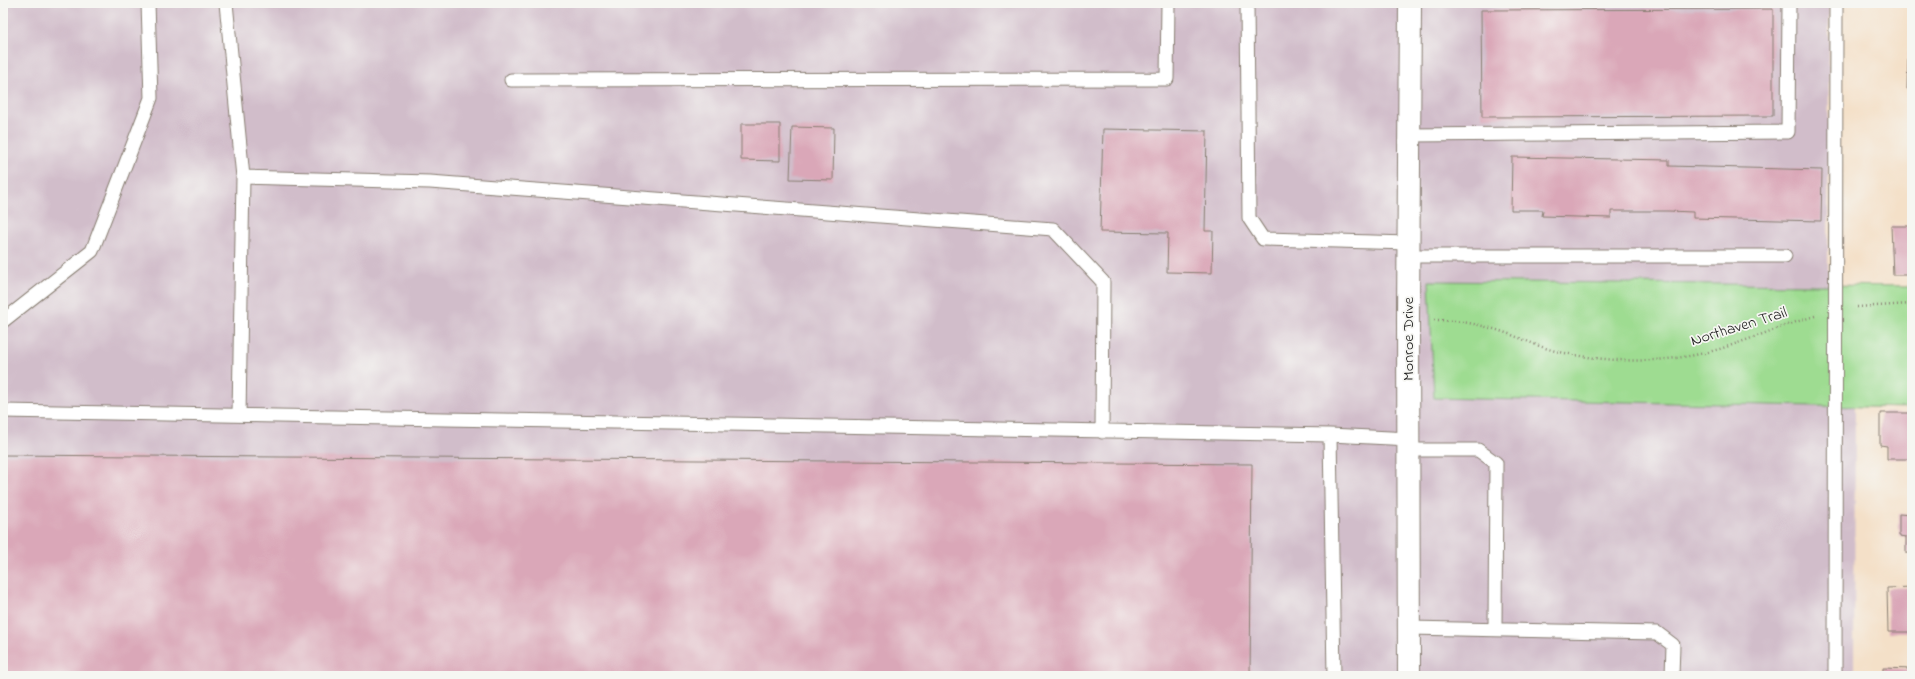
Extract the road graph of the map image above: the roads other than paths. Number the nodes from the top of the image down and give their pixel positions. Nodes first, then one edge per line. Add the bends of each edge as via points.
1 (148, 3) edge
2 (226, 3) edge
3 (1168, 3) edge
4 (1247, 3) edge
5 (1410, 3) edge
6 (1789, 3) edge
7 (1836, 3) edge
8 (511, 80) dead end
9 (1410, 135) junction
10 (243, 177) junction
11 (1409, 249) junction
12 (1785, 256) dead end
13 (3, 321) edge
14 (3, 411) edge
15 (239, 415) junction
16 (1102, 432) junction
17 (1330, 435) junction
18 (1410, 444) junction
19 (1410, 628) junction
20 (1495, 628) junction
21 (1334, 676) edge
22 (1409, 676) edge
23 (1672, 676) edge
24 (1835, 676) edge

1 - 13 lane via 151,98 92,251
2 - 10 lane
3 - 8 lane via 1167,79
4 - 11 lane via 1249,218 1263,239
5 - 9 street, Monroe Drive
6 - 9 lane via 1788,132
7 - 24 lane
9 - 11 street, Monroe Drive
10 - 15 lane
10 - 16 lane via 430,182 1053,229 1103,282
11 - 12 lane
11 - 18 street, Monroe Drive
14 - 15 lane
15 - 16 lane
16 - 17 lane
17 - 18 lane
17 - 21 lane
18 - 19 street, Monroe Drive
18 - 20 lane via 1478,450 1496,463
19 - 20 lane
19 - 22 street, Monroe Drive
20 - 23 lane via 1657,633 1673,645

